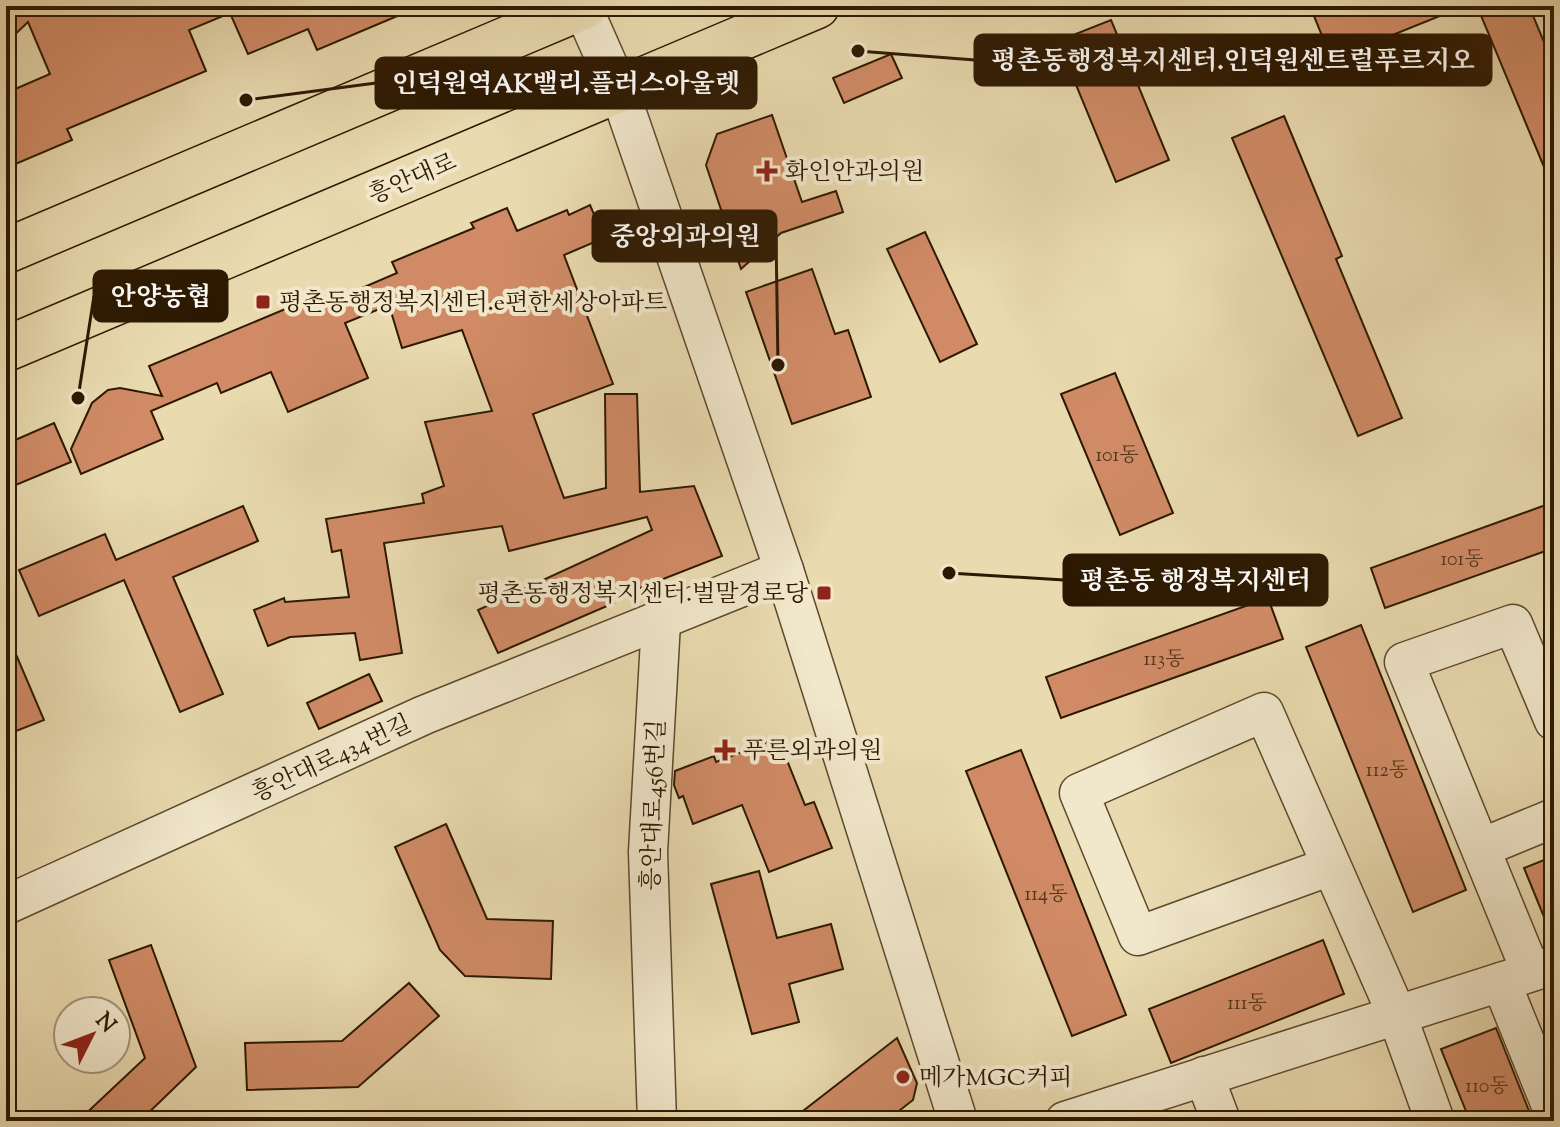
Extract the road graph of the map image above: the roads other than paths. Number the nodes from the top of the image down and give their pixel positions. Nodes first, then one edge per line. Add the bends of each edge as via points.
1 (583, 6) edge
2 (817, 6) edge
3 (619, 90) junction
4 (6, 251) edge
5 (6, 349) edge
6 (784, 570) junction
7 (661, 622) junction
8 (1554, 721) edge
9 (1554, 818) edge
10 (1481, 848) junction
11 (1331, 866) junction
12 (6, 905) edge
13 (1529, 973) edge
14 (1397, 1015) junction
15 (1204, 1076) junction
16 (1554, 1113) edge
17 (657, 1121) edge
18 (958, 1121) edge
19 (1065, 1121) edge
20 (1221, 1121) edge
21 (1435, 1121) edge

1 - 3 street
1 - 4 main road
2 - 3 main road, 흥안대로
3 - 5 main road, 흥안대로
3 - 6 street
6 - 7 street
6 - 18 street
7 - 12 street, 흥안대로434번길 via 424,715
7 - 17 street, 흥안대로456번길 via 648,852
8 - 10 street via 1513,624 1404,662
9 - 10 street
10 - 13 street
11 - 11 street via 1264,712 1079,793 1138,936
11 - 14 street
13 - 14 street
13 - 16 street
14 - 15 street
14 - 21 street
15 - 19 street
15 - 20 street

